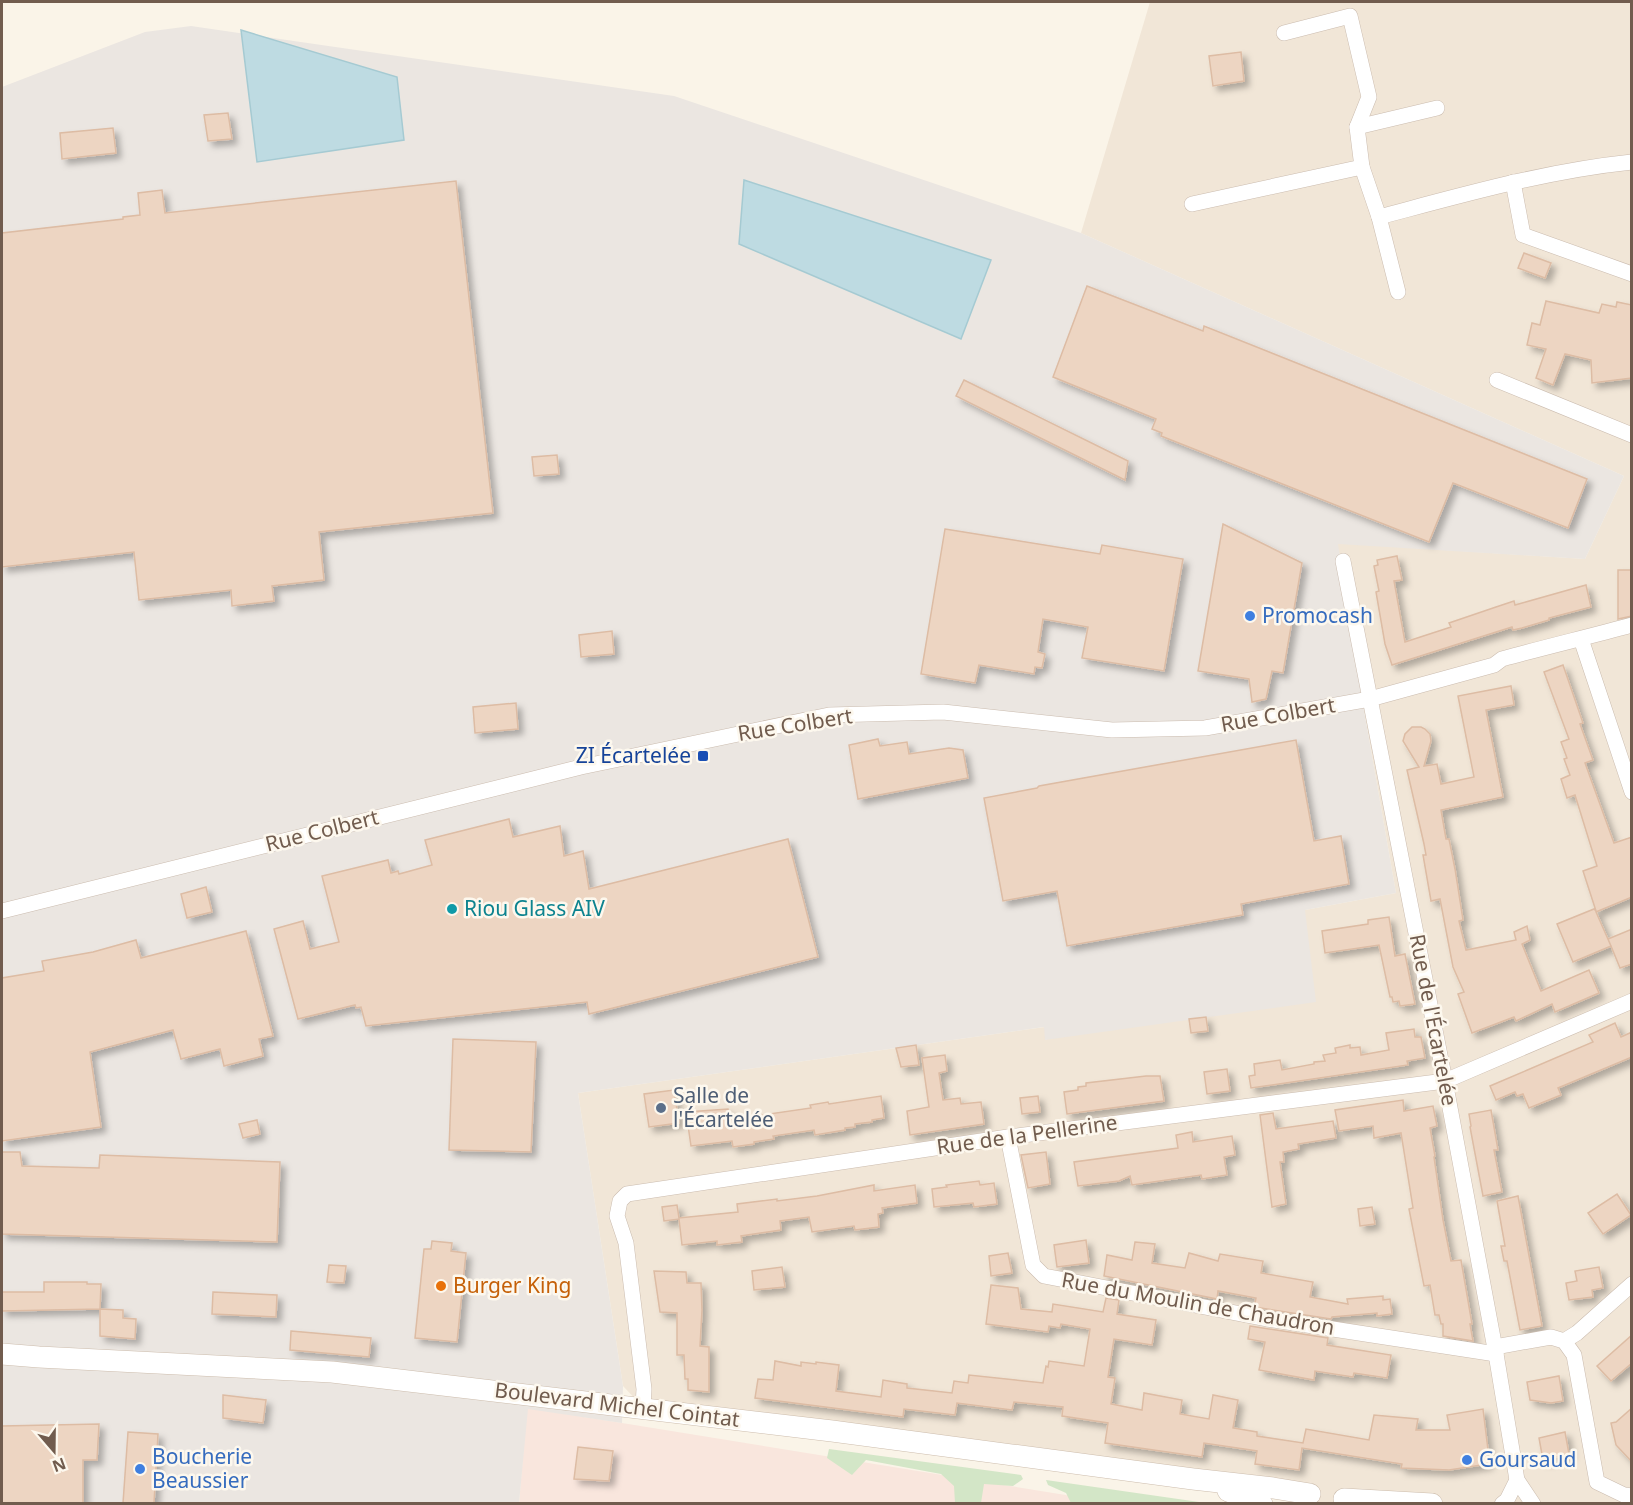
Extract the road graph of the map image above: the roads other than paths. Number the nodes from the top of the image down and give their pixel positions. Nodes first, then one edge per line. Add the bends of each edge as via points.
1 (1284, 33) dead end
2 (1437, 108) dead end
3 (1357, 127) junction
4 (1632, 162) edge
5 (1362, 167) junction
6 (1513, 182) junction
7 (1192, 204) dead end
8 (1378, 217) junction
9 (1632, 274) edge
10 (1398, 292) dead end
11 (1497, 380) dead end
12 (1632, 435) edge
13 (1343, 561) dead end
14 (1632, 625) edge
15 (1581, 639) junction
16 (1370, 699) junction
17 (1625, 753) edge
18 (1632, 792) edge
19 (2, 911) edge
20 (1632, 1001) edge
21 (1445, 1081) junction
22 (1008, 1137) junction
23 (1632, 1284) edge
24 (1564, 1341) junction
25 (1495, 1350) junction
26 (2, 1354) edge
27 (39, 1358) junction
28 (2, 1360) edge
29 (643, 1407) junction
30 (1193, 1479) junction
31 (1517, 1480) junction
32 (1632, 1496) edge
33 (1304, 1499) edge
34 (1345, 1501) edge
35 (1262, 1503) edge
36 (1432, 1503) edge
37 (1502, 1503) edge
38 (1533, 1503) edge

1 - 3 street via 1350,16 1369,97
2 - 3 street
3 - 5 street
4 - 6 street
5 - 7 street
5 - 8 street
6 - 8 street
6 - 9 street via 1523,235
8 - 10 street
11 - 12 street
13 - 16 street, Rue de l'Écartelée
14 - 15 street, Rue Colbert
15 - 16 street, Rue Colbert
15 - 17 street
16 - 19 street, Rue Colbert via 1205,728 1112,730 943,711 829,715 581,767
16 - 21 street, Rue de l'Écartelée
17 - 18 street
20 - 21 street, Rue de la Pellerine
21 - 22 street, Rue de la Pellerine
21 - 25 street, Rue de l'Écartelée
22 - 25 street, Rue du Moulin de Chaudron via 1033,1265 1044,1276 1267,1320
22 - 29 street, Rue de la Pellerine via 627,1194 620,1201 617,1216 626,1243
23 - 24 street
24 - 25 street, Rue du Moulin de Chaudron via 1551,1337
24 - 32 street via 1574,1355 1597,1482
25 - 31 street, Rue de l'Écartelée
26 - 27 main road, Boulevard Michel Cointat
27 - 28 main road, Boulevard Michel Cointat
27 - 29 main road, Boulevard Michel Cointat via 332,1372
29 - 30 main road, Boulevard Michel Cointat
30 - 33 main road, Boulevard Michel Cointat via 1273,1488
30 - 35 main road, Boulevard Michel Cointat
31 - 37 street
31 - 38 street, Rue de l'Écartelée
33 - 34 main road, Boulevard Michel Cointat via 1328,1492
34 - 36 main road

